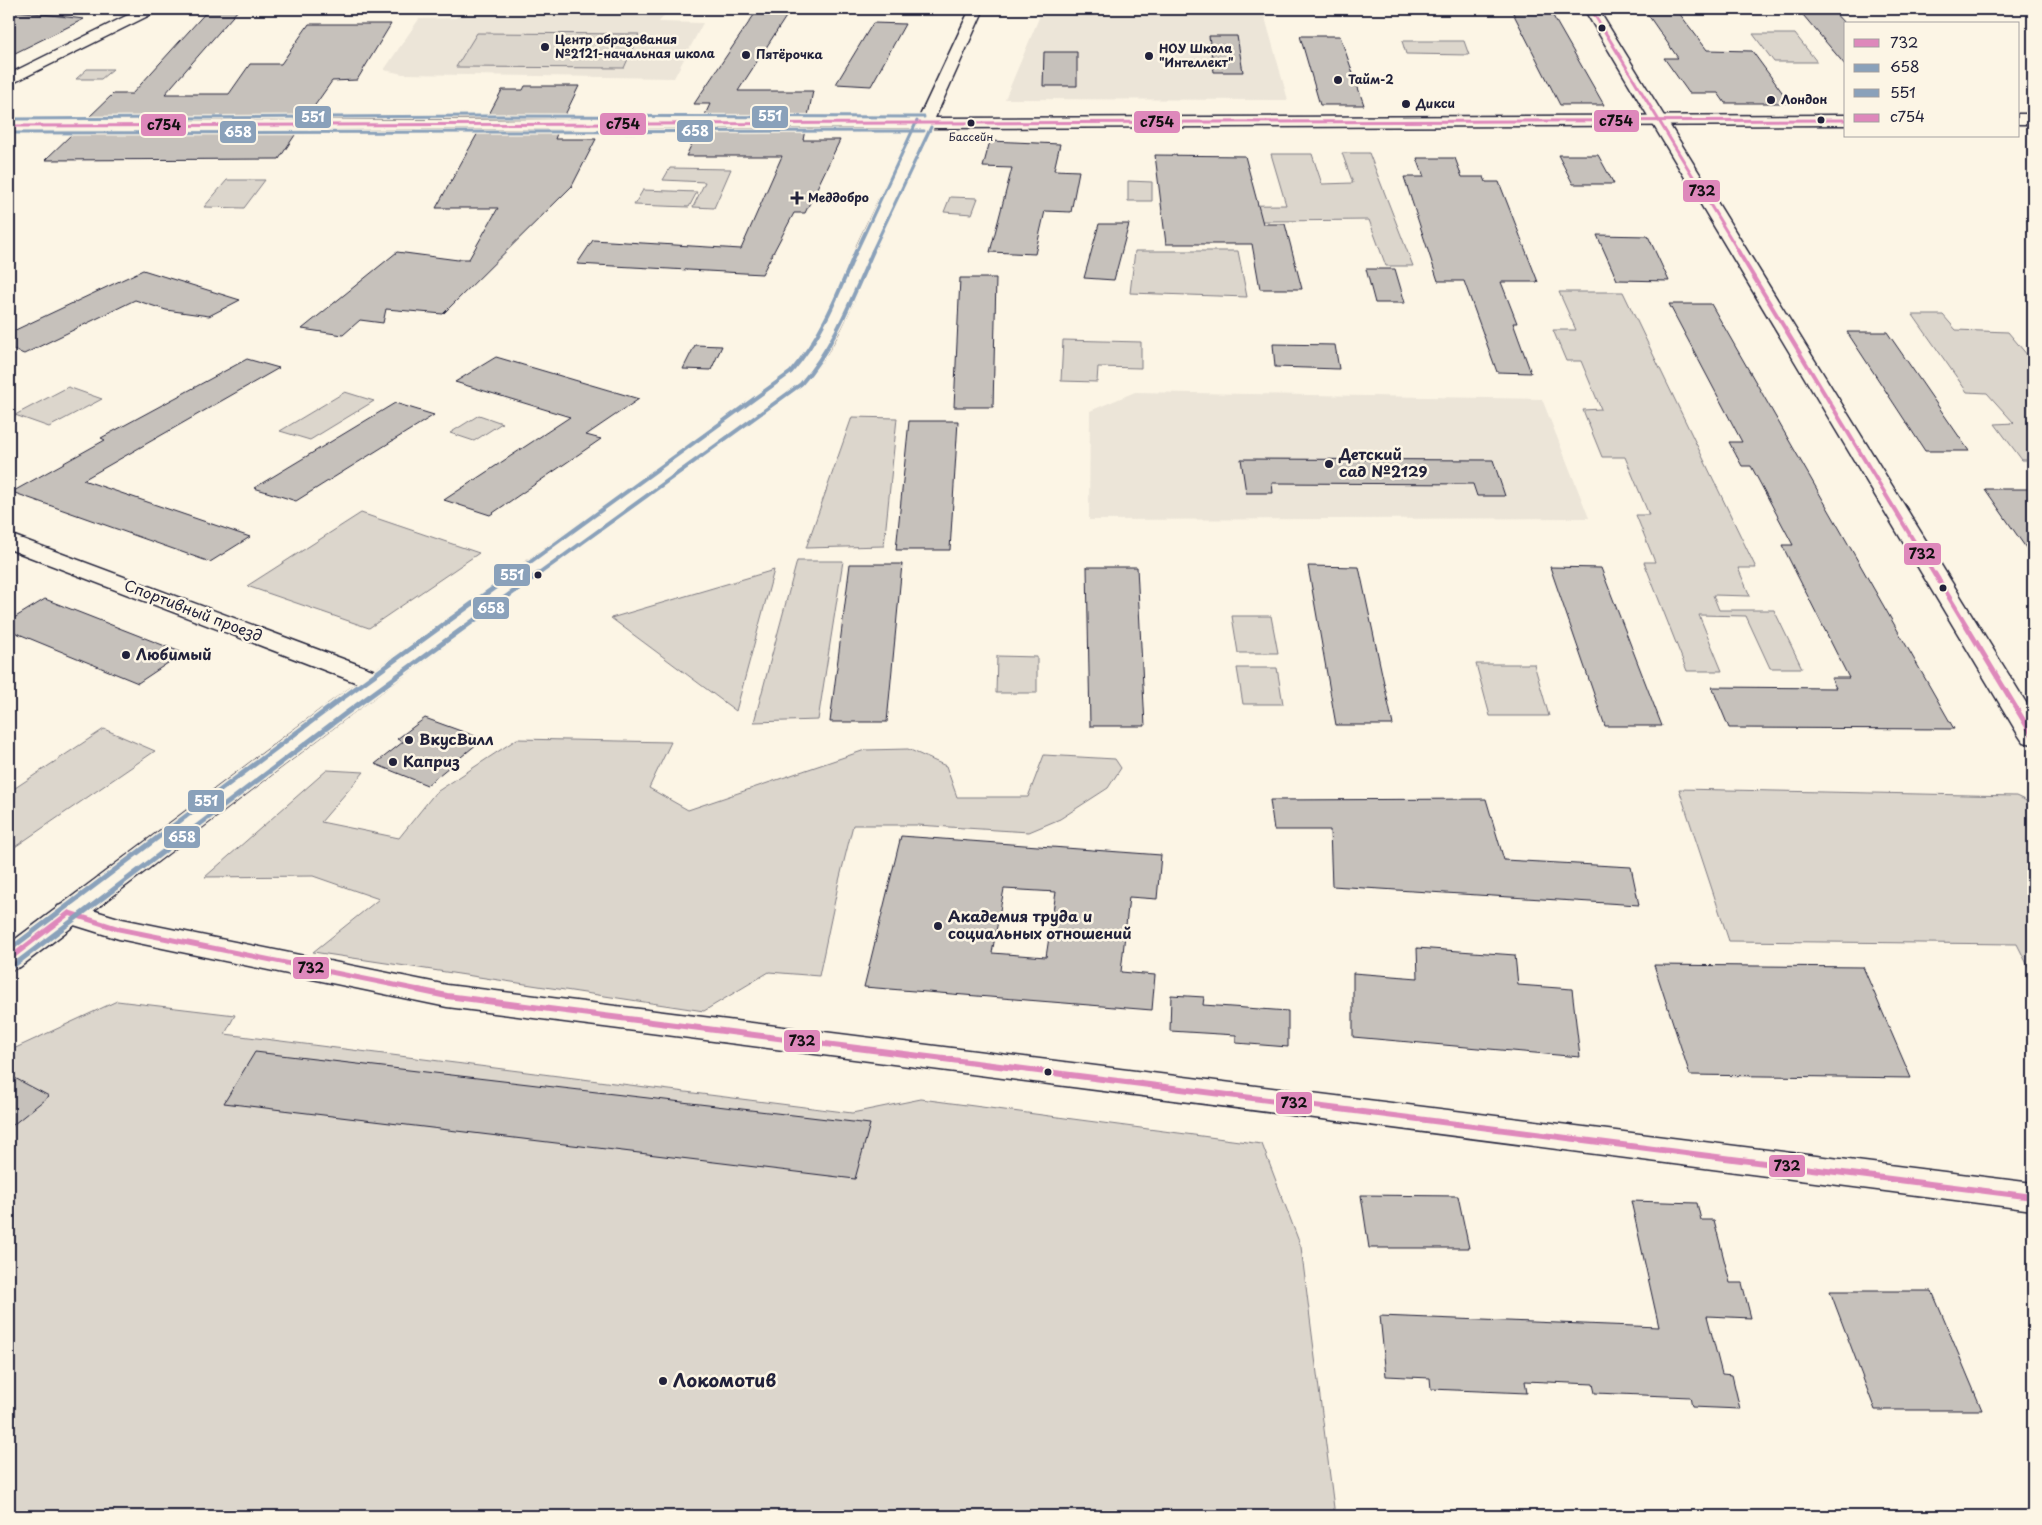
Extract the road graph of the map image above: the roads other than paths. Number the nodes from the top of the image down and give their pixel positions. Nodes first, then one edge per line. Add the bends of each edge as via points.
1 (151, 9) edge
2 (977, 9) edge
3 (1591, 9) edge
4 (9, 80) edge
5 (2020, 119) edge
6 (2033, 119) edge
7 (1844, 120) edge
8 (1659, 122) junction
9 (924, 124) junction
10 (9, 126) edge
11 (9, 540) edge
12 (377, 681) junction
13 (2033, 736) edge
14 (69, 913) junction
15 (9, 959) edge
16 (2033, 1198) edge

1 - 4 main road
2 - 9 main road
3 - 8 main road
5 - 6 main road
7 - 8 main road
8 - 9 main road
8 - 13 main road
9 - 10 main road
9 - 12 main road via 831,330 811,364
11 - 12 main road, Спортивный проезд
12 - 14 main road
14 - 15 main road
14 - 16 main road via 119,929 447,996

